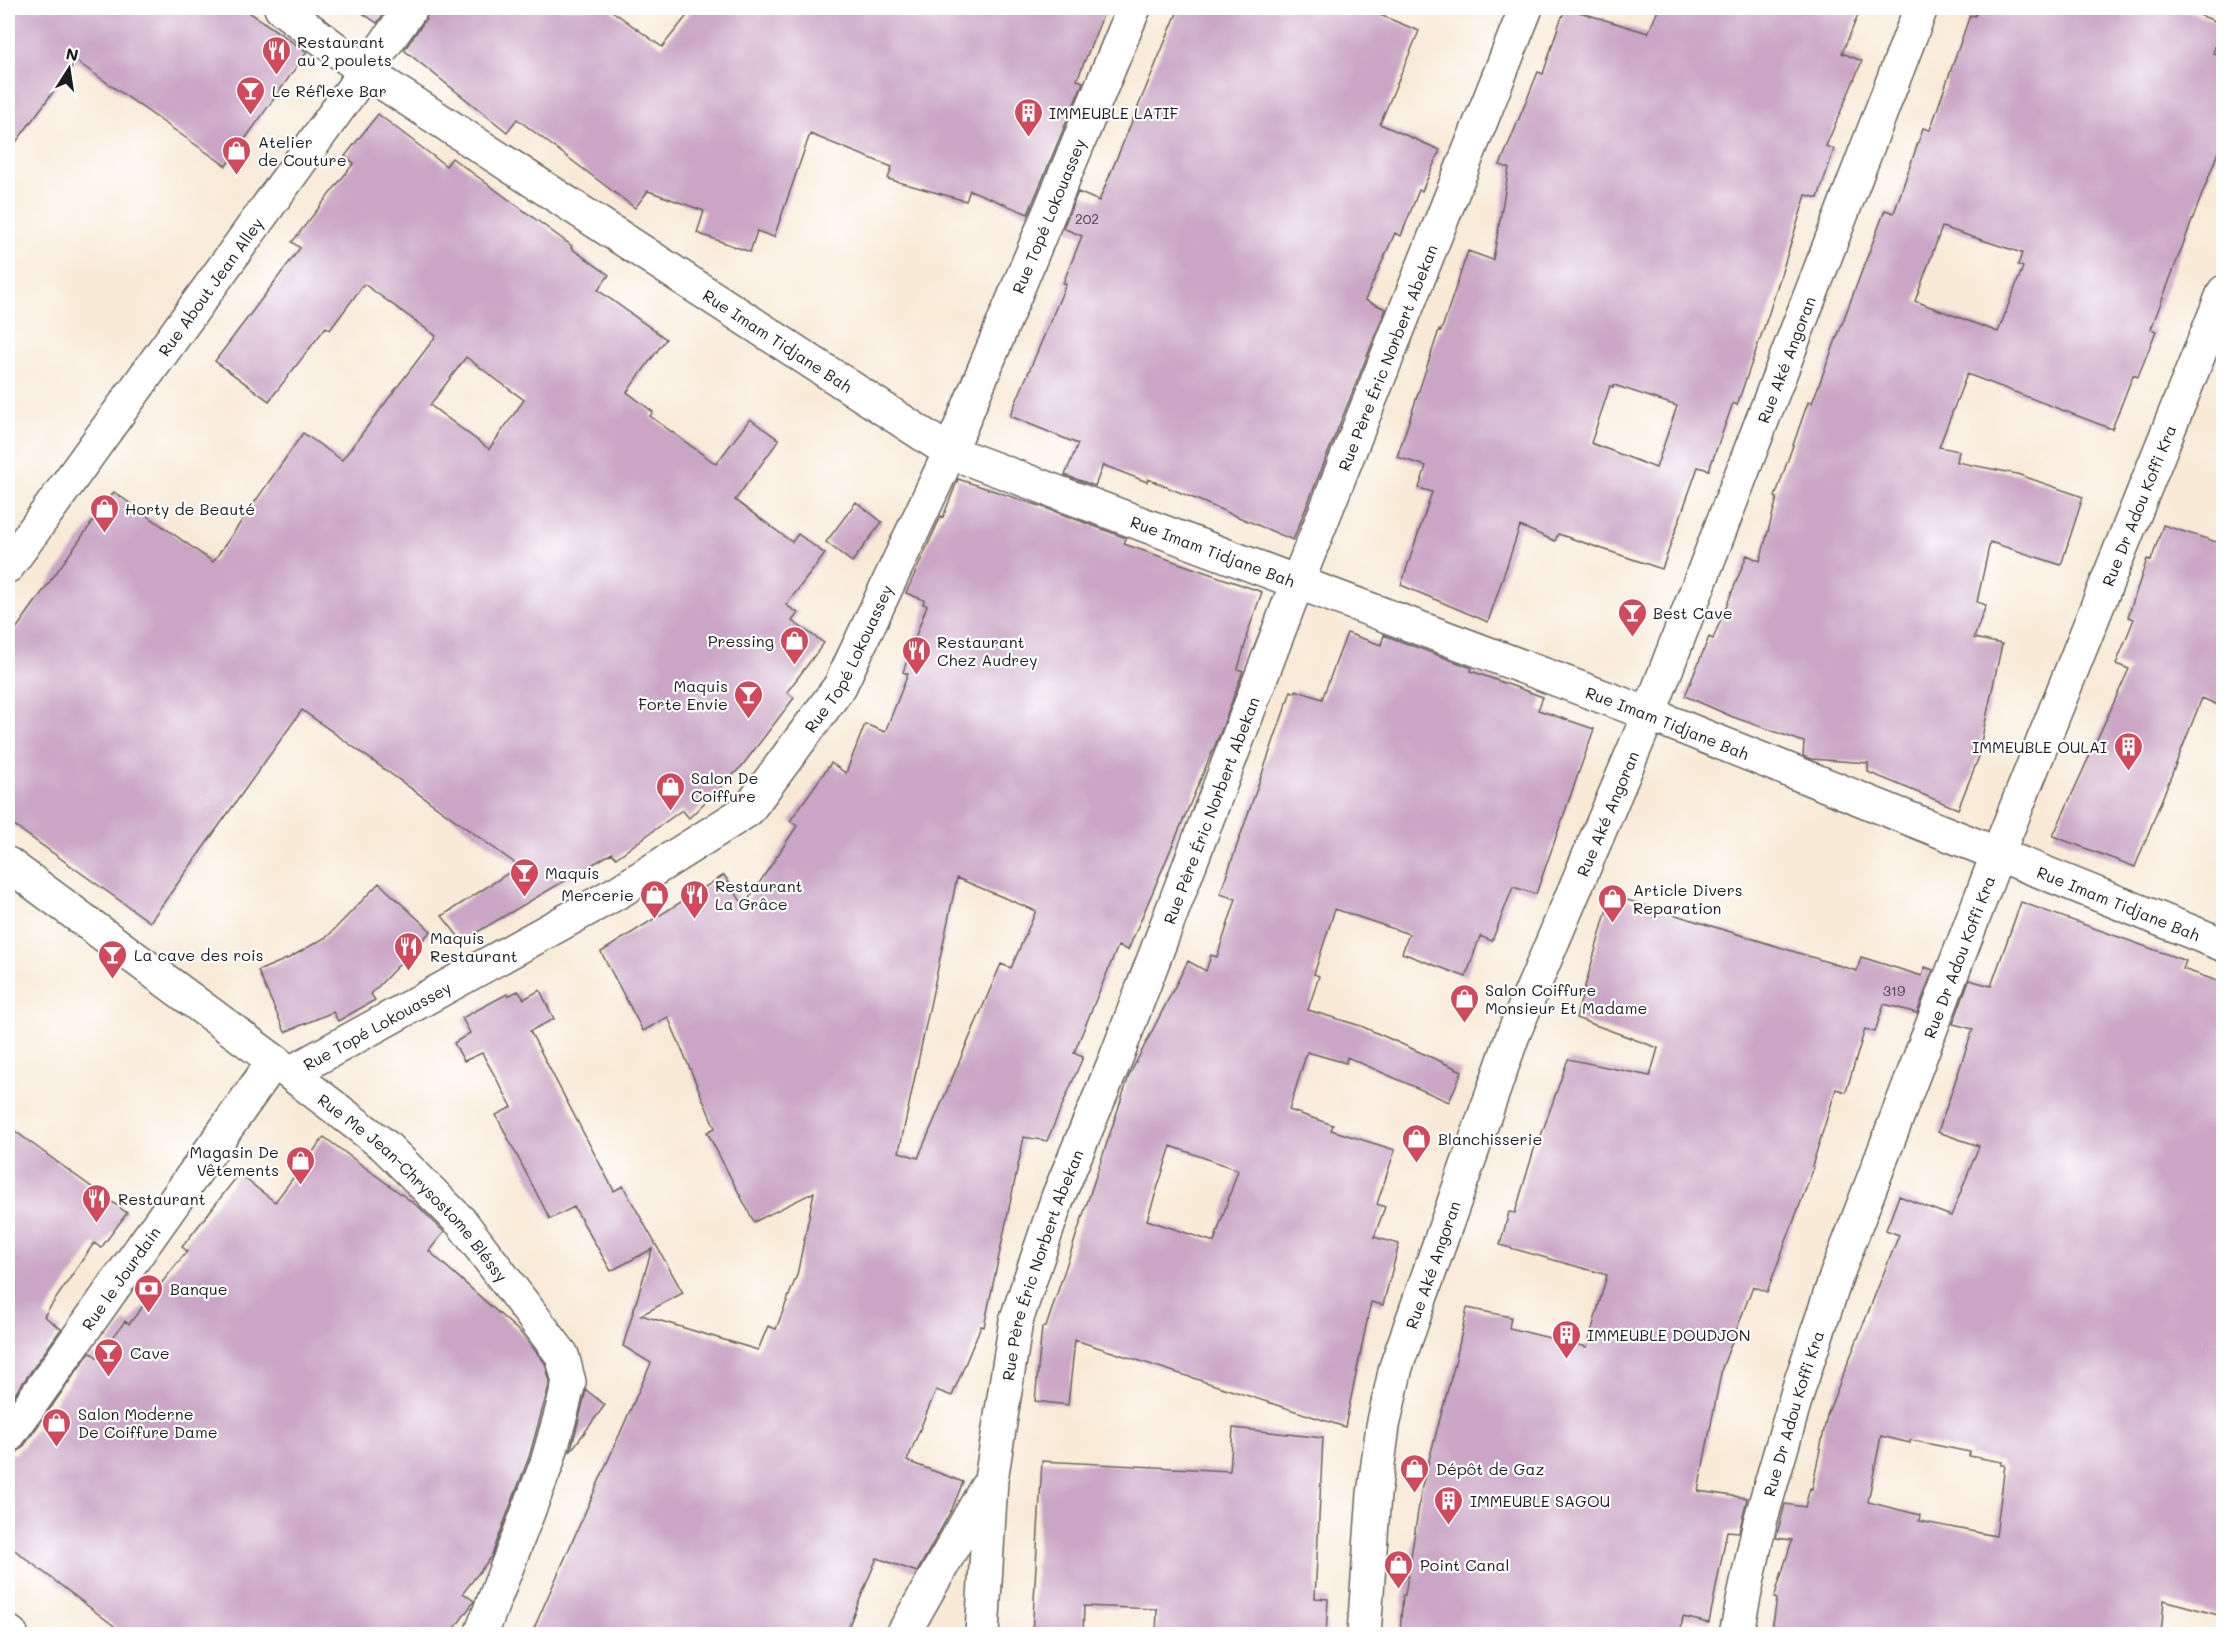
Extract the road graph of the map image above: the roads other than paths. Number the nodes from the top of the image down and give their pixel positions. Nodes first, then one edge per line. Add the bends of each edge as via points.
1 (281, 8) edge
2 (411, 8) edge
3 (1134, 8) edge
4 (1526, 8) edge
5 (1921, 8) edge
6 (366, 72) junction
7 (2223, 292) edge
8 (950, 452) junction
9 (8, 566) edge
10 (1298, 582) junction
11 (1649, 714) junction
12 (1998, 853) junction
13 (8, 864) edge
14 (2223, 945) edge
15 (282, 1067) junction
16 (8, 1436) edge
17 (991, 1480) junction
18 (481, 1635) edge
19 (903, 1635) edge
20 (982, 1635) edge
21 (1364, 1635) edge
22 (1736, 1635) edge

1 - 6 street, Rue Imam Tidjane Bah
2 - 6 street, Rue About Jean Alley
3 - 8 street, Rue Topé Lokouassey
4 - 10 street, Rue Père Éric Norbert Abekan
5 - 11 street, Rue Aké Angoran
6 - 8 street, Rue Imam Tidjane Bah
6 - 9 street, Rue About Jean Alley
7 - 12 street, Rue Dr Adou Koffi Kra
8 - 10 street, Rue Imam Tidjane Bah
8 - 15 street, Rue Topé Lokouassey via 840,686 748,810 620,891
10 - 11 street, Rue Imam Tidjane Bah
10 - 17 street, Rue Père Éric Norbert Abekan via 1116,1058 1054,1208 1016,1321
11 - 12 street, Rue Imam Tidjane Bah
11 - 21 street, Rue Aké Angoran via 1513,1035 1396,1367 1374,1494
12 - 14 street, Rue Imam Tidjane Bah
12 - 22 street, Rue Dr Adou Koffi Kra via 1836,1277 1803,1374 1760,1522
13 - 15 street, Rue Me Jean-Chrysostome Bléssy
15 - 16 street, Rue le Jourdain
15 - 18 street, Rue Me Jean-Chrysostome Bléssy via 385,1146 462,1223 562,1355 569,1382 547,1463
17 - 19 street
17 - 20 street, Rue Père Éric Norbert Abekan

